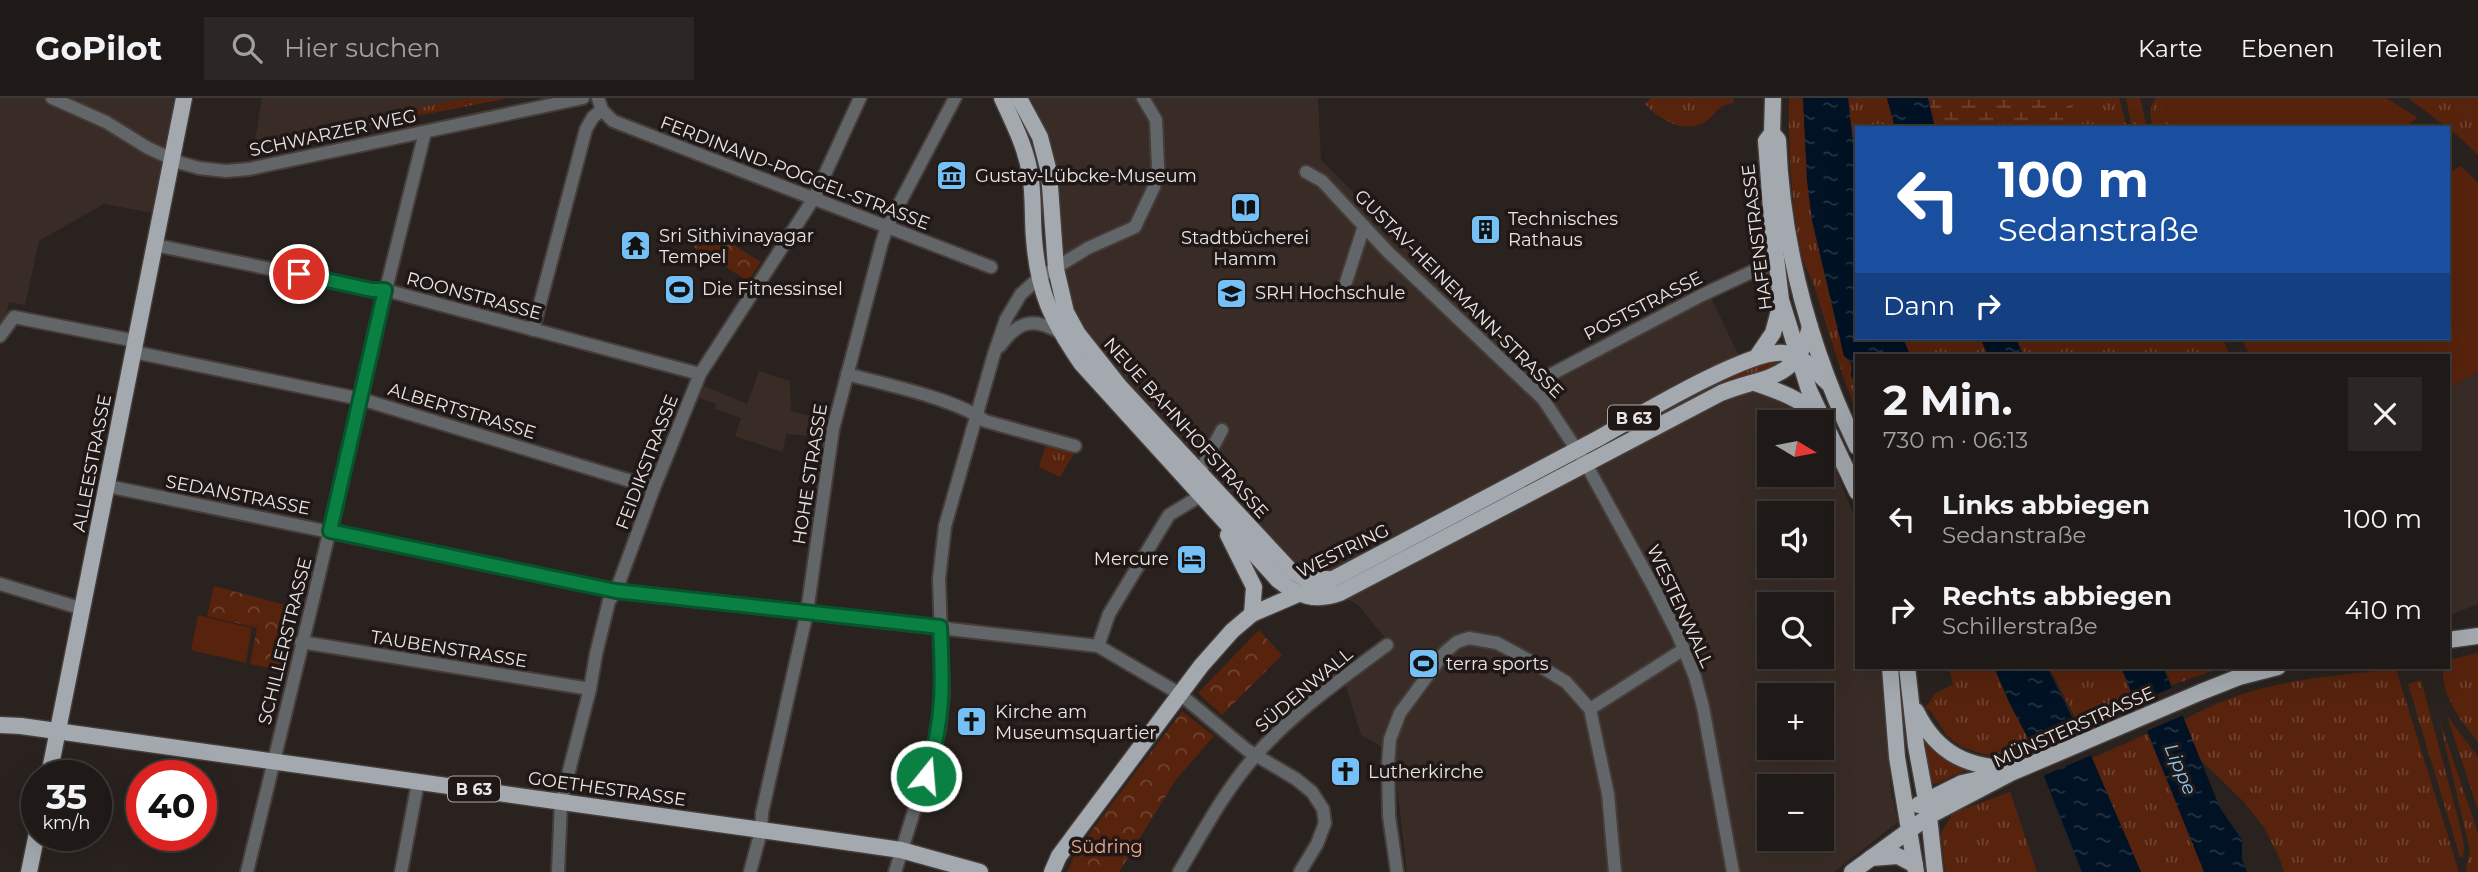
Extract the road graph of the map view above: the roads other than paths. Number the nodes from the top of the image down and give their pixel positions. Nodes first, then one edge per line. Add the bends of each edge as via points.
1 (52, 98) edge
2 (184, 98) edge
3 (583, 98) edge
4 (860, 98) edge
5 (955, 98) edge
6 (1002, 98) edge
7 (1019, 98) edge
8 (1143, 98) edge
9 (1773, 98) edge
10 (600, 104) edge
11 (425, 132) junction
12 (1772, 133) junction
13 (172, 159) junction
14 (1306, 172) dead end
15 (814, 198) junction
16 (1364, 226) junction
17 (887, 227) junction
18 (155, 245) junction
19 (1776, 263) junction
20 (991, 267) dead end
21 (1056, 268) junction
22 (1039, 278) junction
23 (1346, 282) dead end
24 (385, 290) junction
25 (1781, 300) junction
26 (1810, 327) junction
27 (533, 330) junction
28 (1059, 332) junction
29 (0, 336) edge
30 (135, 346) junction
31 (994, 355) junction
32 (1758, 355) junction
33 (1798, 357) junction
34 (700, 374) junction
35 (847, 374) junction
36 (1755, 383) junction
37 (1828, 383) junction
38 (1529, 386) junction
39 (361, 399) junction
40 (1812, 410) edge
41 (1817, 410) edge
42 (976, 414) junction
43 (1222, 430) dead end
44 (1855, 443) edge
45 (1834, 445) edge
46 (1075, 446) dead end
47 (1582, 457) junction
48 (1199, 471) junction
49 (107, 486) junction
50 (654, 488) junction
51 (1855, 488) edge
52 (1200, 496) junction
53 (1218, 514) junction
54 (330, 531) junction
55 (1334, 579) junction
56 (0, 584) edge
57 (616, 591) junction
58 (1298, 594) junction
59 (83, 609) junction
60 (807, 612) junction
61 (1252, 614) junction
62 (940, 627) junction
63 (2478, 629) edge
64 (2463, 638) edge
65 (301, 642) junction
66 (1387, 645) dead end
67 (1098, 646) junction
68 (1684, 649) junction
69 (1890, 669) edge
70 (1907, 669) edge
71 (2270, 669) edge
72 (590, 690) junction
73 (1180, 694) junction
74 (1910, 699) junction
75 (1590, 709) junction
76 (0, 724) edge
77 (59, 731) junction
78 (1256, 755) junction
79 (52, 760) edge
80 (273, 762) junction
81 (2003, 773) junction
82 (418, 782) junction
83 (1926, 800) junction
84 (561, 802) junction
85 (1907, 812) junction
86 (1929, 816) junction
87 (1909, 829) junction
88 (761, 831) junction
89 (901, 850) junction
90 (33, 851) edge
91 (1868, 858) junction
92 (1916, 869) edge
93 (29, 872) edge
94 (247, 872) edge
95 (401, 872) edge
96 (558, 872) edge
97 (750, 872) edge
98 (895, 872) edge
99 (980, 872) edge
100 (1052, 872) edge
101 (1180, 872) edge
102 (1300, 872) edge
103 (1397, 872) edge
104 (1615, 872) edge
105 (1733, 872) edge
106 (1852, 872) edge
107 (1935, 872) edge

1 - 13 street, SCHWARZER WEG
2 - 13 main road, ALLEESTRASSE
3 - 11 street, SCHWARZER WEG
4 - 15 street, FEIDIKSTRASSE
5 - 17 street, HOHE STRASSE
6 - 22 main road, NEUE BAHNHOFSTRASSE via 1031,177
7 - 21 main road, NEUE BAHNHOFSTRASSE via 1040,137 1049,172
8 - 21 street via 1156,120 1158,167 1135,227
9 - 12 main road, HAFENSTRASSE
10 - 15 street, FERDINAND-POGGEL-STRASSE via 613,121
10 - 27 street via 586,129
11 - 13 street, SCHWARZER WEG via 249,169 192,167
11 - 24 street, SCHILLERSTRASSE
12 - 19 main road, HAFENSTRASSE via 1766,141
12 - 26 main road, HAFENSTRASSE via 1778,140 1792,258
13 - 18 main road, ALLEESTRASSE
14 - 16 street, GUSTAV-HEINEMANN-STRASSE via 1318,177
15 - 17 street, FERDINAND-POGGEL-STRASSE
15 - 34 street, FEIDIKSTRASSE
16 - 23 street
16 - 38 street, GUSTAV-HEINEMANN-STRASSE
17 - 20 street, FERDINAND-POGGEL-STRASSE
17 - 35 street, HOHE STRASSE
18 - 24 street, ROONSTRASSE
18 - 30 main road, ALLEESTRASSE
19 - 25 main road, HAFENSTRASSE
19 - 38 street, POSTSTRASSE via 1702,295
21 - 22 street
21 - 48 main road, NEUE BAHNHOFSTRASSE via 1066,312 1082,340
22 - 28 main road, NEUE BAHNHOFSTRASSE
22 - 31 street via 1013,307
24 - 27 street, ROONSTRASSE
24 - 39 street, SCHILLERSTRASSE
25 - 32 main road via 1774,329
25 - 33 main road, HAFENSTRASSE
26 - 33 main road
26 - 37 main road, HAFENSTRASSE
27 - 34 street, ROONSTRASSE
28 - 31 street via 1048,325 1028,323 1007,337
28 - 52 main road, NEUE BAHNHOFSTRASSE via 1081,363
29 - 30 street, ALBERTSTRASSE via 14,317
30 - 39 street, ALBERTSTRASSE
30 - 49 main road, ALLEESTRASSE
31 - 42 street
32 - 33 main road, B 63 via 1781,352
32 - 47 main road, B 63 via 1650,409
33 - 36 main road via 1786,370
33 - 37 main road
33 - 41 main road, HAFENSTRASSE
34 - 50 street, FEIDIKSTRASSE
35 - 42 street
35 - 60 street, HOHE STRASSE via 830,446
36 - 40 main road
36 - 47 main road, B 63 via 1721,393
37 - 44 main road, HAFENSTRASSE
38 - 47 street, GUSTAV-HEINEMANN-STRASSE via 1550,407
39 - 50 street, ALBERTSTRASSE
39 - 54 street, SCHILLERSTRASSE
42 - 46 street via 985,421
42 - 62 street via 944,526
43 - 48 street
45 - 51 main road, HAFENSTRASSE
47 - 55 main road, WESTRING / B 63
47 - 58 main road, WESTRING / B 63 via 1340,593 1321,598
47 - 68 street, WESTENWALL
48 - 55 main road, NEUE BAHNHOFSTRASSE via 1290,570 1306,579
49 - 54 street, SEDANSTRASSE
49 - 59 main road, ALLEESTRASSE
50 - 57 street, FEIDIKSTRASSE
52 - 53 main road, NEUE BAHNHOFSTRASSE
52 - 67 street via 1169,515 1110,614
53 - 58 main road, NEUE BAHNHOFSTRASSE via 1278,580
53 - 61 main road via 1254,587
54 - 57 street, SEDANSTRASSE
54 - 65 street, SCHILLERSTRASSE
55 - 58 main road, WESTRING / B 63
56 - 59 street
57 - 60 street, SEDANSTRASSE
57 - 72 street, FEIDIKSTRASSE via 609,601
58 - 61 main road, B 63
59 - 77 main road, ALLEESTRASSE
60 - 62 street, SEDANSTRASSE
60 - 88 street, HOHE STRASSE
61 - 73 main road, B 63 via 1217,646
62 - 67 street, SEDANSTRASSE
62 - 89 street via 943,694 939,731
63 - 64 main road
65 - 72 street, TAUBENSTRASSE
65 - 80 street, SCHILLERSTRASSE
66 - 78 street, SÜDENWALL via 1314,700
67 - 73 street, SEDANSTRASSE
68 - 75 street
68 - 105 street, WESTENWALL via 1703,707
69 - 85 main road
70 - 74 main road
71 - 81 main road, MÜNSTERSTRASSE via 2200,692
72 - 84 street, FEIDIKSTRASSE
73 - 78 street, SEDANSTRASSE
73 - 100 main road, B 63 via 1065,847
74 - 81 main road via 1926,730 1941,746 1966,762
74 - 83 main road
75 - 103 street via 1566,682 1492,641 1464,639 1450,647 1412,696 1390,738 1389,816
75 - 104 street via 1608,794
76 - 77 main road, B 63
77 - 79 main road, ALLEESTRASSE
77 - 80 main road, GOETHESTRASSE / B 63
78 - 101 street, SÜDENWALL
78 - 102 street, SEDANSTRASSE via 1306,785 1323,809 1323,832
80 - 82 main road, GOETHESTRASSE / B 63
80 - 94 street, SCHILLERSTRASSE
81 - 83 main road via 1962,783
81 - 86 main road, MÜNSTERSTRASSE
82 - 84 main road, GOETHESTRASSE / B 63
82 - 95 street
83 - 85 main road
83 - 86 main road
84 - 88 main road, GOETHESTRASSE / B 63
84 - 96 street, FEIDIKSTRASSE
85 - 87 main road
86 - 87 main road, MÜNSTERSTRASSE
86 - 107 main road
87 - 91 main road, MÜNSTERSTRASSE
87 - 92 main road
88 - 89 main road, GOETHESTRASSE / B 63
88 - 97 street, HOHE STRASSE
89 - 98 street
89 - 99 main road, GOETHESTRASSE / B 63
90 - 93 main road
91 - 92 main road via 1898,856
91 - 106 main road, MÜNSTERSTRASSE

